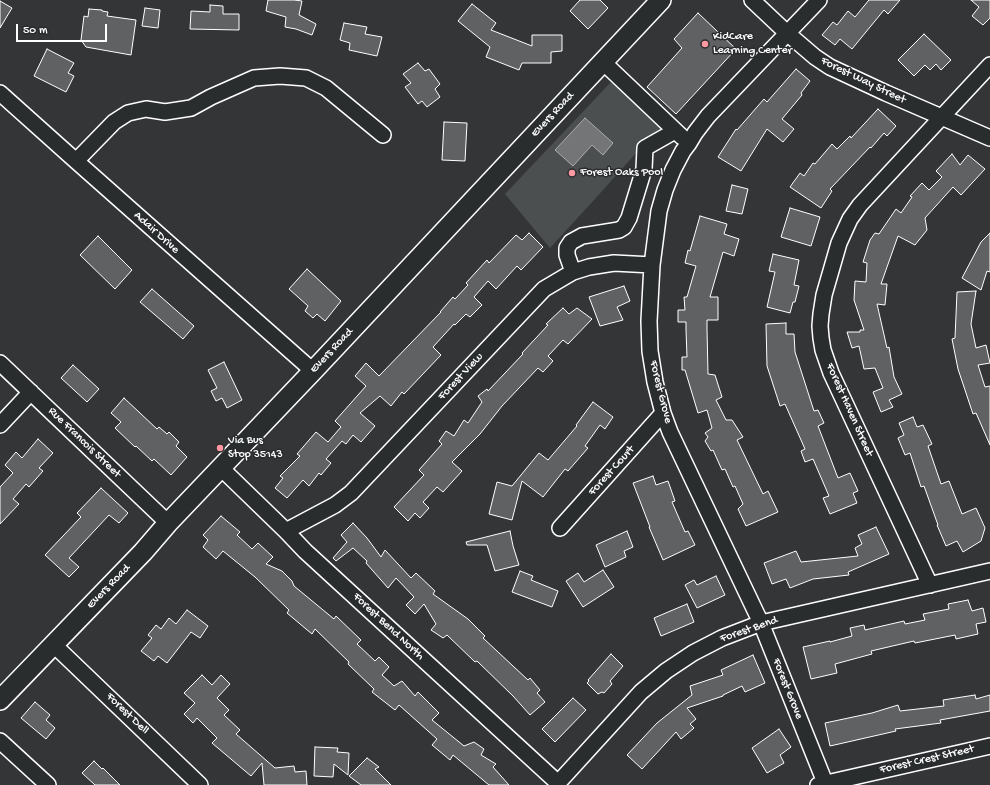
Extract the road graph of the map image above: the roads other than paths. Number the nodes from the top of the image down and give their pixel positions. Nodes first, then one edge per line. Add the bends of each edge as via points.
1 (661, 0) edge
2 (752, 0) edge
3 (818, 0) edge
4 (787, 33) junction
5 (603, 62) junction
6 (990, 65) edge
7 (0, 93) edge
8 (942, 117) junction
9 (675, 131) junction
10 (383, 135) dead end
11 (990, 138) edge
12 (689, 143) junction
13 (76, 161) junction
14 (652, 265) junction
15 (573, 272) junction
16 (0, 364) edge
17 (313, 372) junction
18 (31, 392) junction
19 (663, 413) junction
20 (0, 425) edge
21 (221, 468) junction
22 (168, 523) junction
23 (560, 528) dead end
24 (286, 531) junction
25 (990, 571) edge
26 (930, 585) junction
27 (761, 623) junction
28 (53, 644) junction
29 (0, 700) edge
30 (0, 741) edge
31 (990, 746) edge
32 (558, 783) joint
33 (823, 784) edge
34 (48, 785) edge
35 (200, 785) edge

1 - 5 main road, Evers Road
2 - 4 street, Forest Way Street
3 - 4 street, Forest Grove
4 - 8 street, Forest Way Street via 830,67
4 - 12 street, Forest Grove via 708,116
5 - 9 street
5 - 17 main road, Evers Road
6 - 8 street, Forest Haven Street
7 - 13 street, Adair Drive
8 - 11 street, Forest Way Street
8 - 26 street, Forest Haven Street via 850,219 839,243 824,295 820,326 823,350 830,373
9 - 12 street
9 - 15 street via 646,148 644,169 624,227 582,236 571,242 567,248 567,255
10 - 13 street via 326,88 306,78 254,78 191,108 165,112 146,109 128,113 114,122
12 - 14 street, Forest Grove via 665,190 659,212
13 - 17 street, Adair Drive
14 - 15 street, Forest View via 614,263
14 - 19 street, Forest Grove via 650,351
15 - 24 street, Forest View via 544,290 351,494
16 - 18 street, Rue Francois Street
17 - 21 main road, Evers Road
18 - 20 street
18 - 22 street, Rue Francois Street
19 - 23 street, Forest Court
19 - 27 street, Forest Grove
21 - 22 main road, Evers Road
21 - 24 street, Forest Bend North
22 - 28 main road, Evers Road
24 - 32 street, Forest Bend North
25 - 26 street, Forest Bend
26 - 27 street, Forest Bend
27 - 32 street, Forest Bend via 722,638 666,671 641,692
27 - 33 street, Forest Grove
28 - 29 main road, Evers Road
28 - 35 street, Forest Dell
30 - 34 street
31 - 33 street, Forest Crest Street

